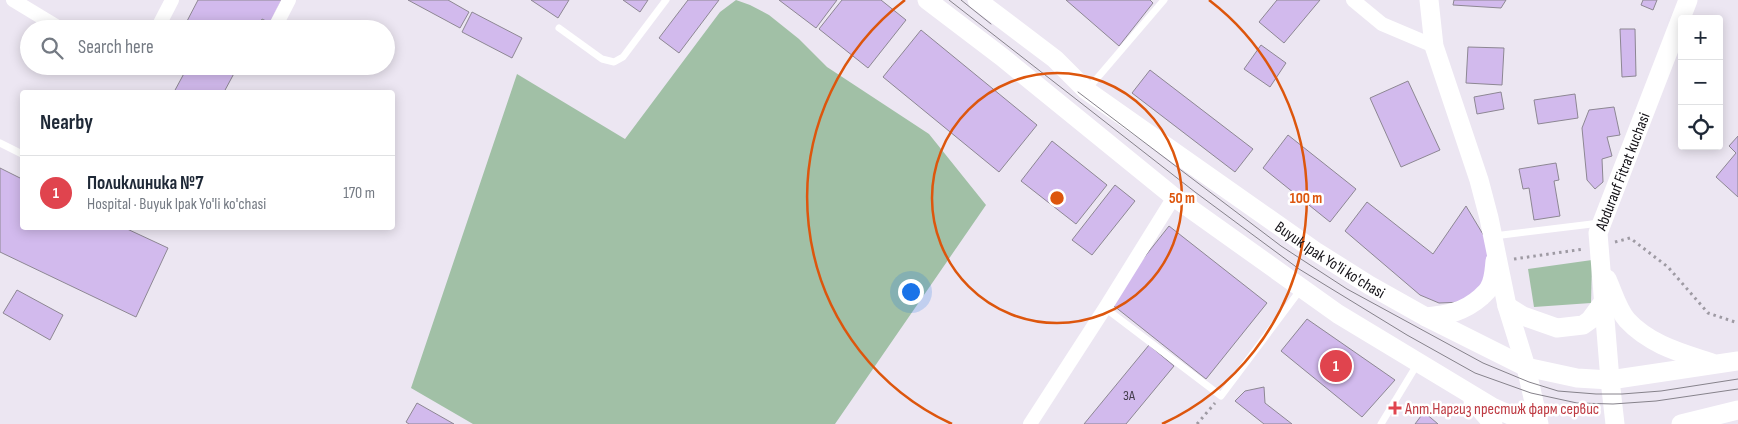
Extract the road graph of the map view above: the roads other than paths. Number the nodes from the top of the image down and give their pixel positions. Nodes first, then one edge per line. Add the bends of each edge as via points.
1 (13, 0) edge
2 (172, 0) edge
3 (289, 0) edge
4 (666, 0) edge
5 (927, 0) edge
6 (977, 0) edge
7 (1164, 0) edge
8 (1353, 0) edge
9 (1429, 0) edge
10 (1688, 0) edge
11 (46, 20) edge
12 (162, 20) edge
13 (279, 20) edge
14 (559, 28) dead end
15 (1434, 46) junction
16 (1086, 90) junction
17 (0, 143) edge
18 (20, 153) edge
19 (1174, 197) junction
20 (1603, 222) junction
21 (1496, 249) junction
22 (1600, 253) junction
23 (1301, 288) junction
24 (1604, 301) junction
25 (1507, 306) junction
26 (1105, 308) junction
27 (1426, 317) junction
28 (1738, 361) edge
29 (1418, 362) junction
30 (1716, 364) junction
31 (1526, 367) junction
32 (1610, 380) junction
33 (1462, 389) junction
34 (1738, 410) edge
35 (1030, 424) edge
36 (1381, 424) edge
37 (1493, 424) edge
38 (1530, 424) edge
39 (1539, 424) edge
40 (1615, 424) edge
41 (1683, 424) edge

1 - 11 street
2 - 12 street
3 - 13 street
4 - 14 lane via 623,57 614,62 602,59
5 - 19 main road
6 - 16 main road, Buyuk Ipak Yo'li ko'chasi via 1055,59
7 - 16 lane
8 - 15 street via 1382,24
9 - 15 main road
10 - 20 main road, Abdurauf Fitrat kuchasi
15 - 21 main road via 1479,180
16 - 27 main road, Buyuk Ipak Yo'li ko'chasi via 1315,251
17 - 18 lane
19 - 23 main road
19 - 26 street
20 - 21 lane
20 - 22 main road, Abdurauf Fitrat kuchasi via 1598,234
21 - 25 main road
21 - 27 main road via 1493,279 1488,290 1460,311
22 - 24 main road, Abdurauf Fitrat kuchasi
22 - 30 main road via 1614,297 1626,319 1655,342
23 - 26 lane via 1221,396
23 - 29 main road
24 - 25 main road via 1583,325 1557,328 1523,316
24 - 32 main road, Abdurauf Fitrat kuchasi
25 - 31 main road
26 - 35 street
27 - 31 main road, Buyuk Ipak Yo'li ko'chasi
28 - 30 main road, Buyuk Ipak Yo'li ko'chasi
29 - 33 main road
29 - 36 lane
30 - 32 main road, Buyuk Ipak Yo'li ko'chasi
31 - 32 main road, Buyuk Ipak Yo'li ko'chasi via 1577,378
31 - 39 main road
32 - 40 main road, Abdurauf Fitrat kuchasi
33 - 37 main road
33 - 38 main road
34 - 41 main road

